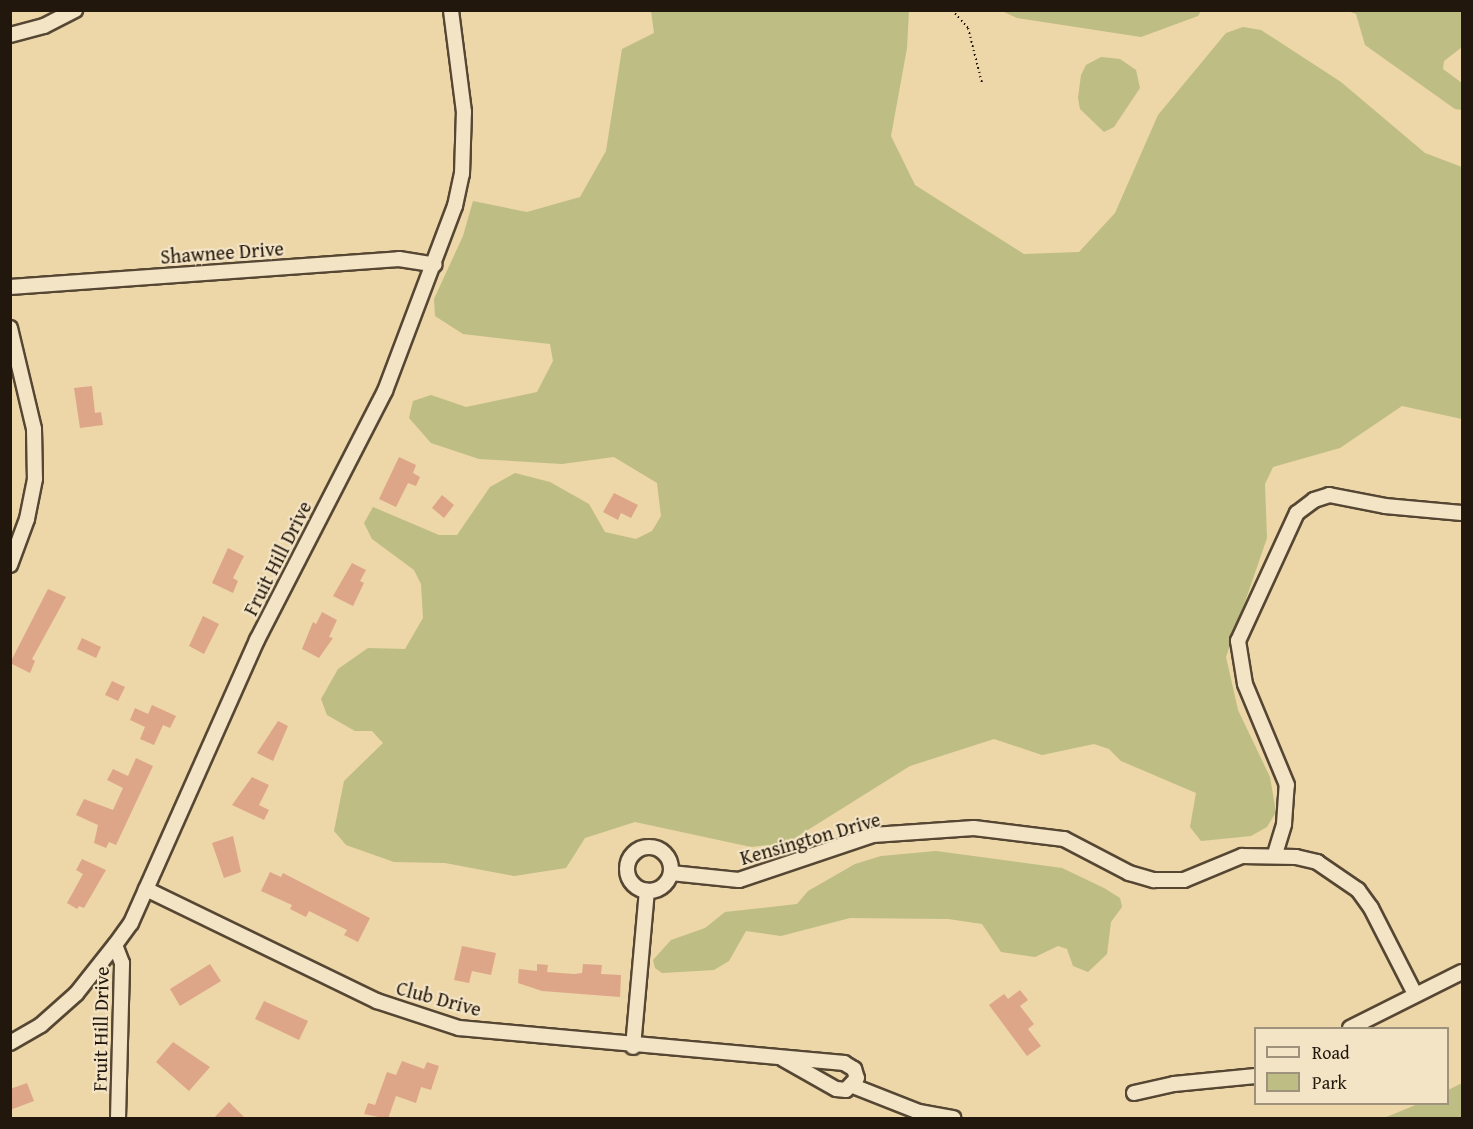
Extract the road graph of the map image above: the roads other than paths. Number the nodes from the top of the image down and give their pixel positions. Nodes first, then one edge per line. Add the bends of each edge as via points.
1 (75, 10) edge
2 (450, 10) edge
3 (10, 35) edge
4 (435, 265) junction
5 (10, 287) edge
6 (10, 328) edge
7 (1462, 513) edge
8 (10, 565) edge
9 (1275, 854) junction
10 (671, 873) junction
11 (146, 889) junction
12 (647, 891) junction
13 (116, 945) junction
14 (1462, 972) edge
15 (1415, 994) junction
16 (1354, 1027) edge
17 (10, 1043) edge
18 (633, 1047) junction
19 (783, 1059) junction
20 (1254, 1076) edge
21 (854, 1086) junction
22 (1134, 1094) dead end
23 (118, 1119) edge
24 (953, 1119) edge

1 - 3 street via 44,26
2 - 4 street, Fruit Hill Drive via 465,143 455,206
4 - 5 street, Shawnee Drive via 399,259
4 - 11 street, Fruit Hill Drive via 385,391 257,640
6 - 8 street via 34,429 35,479 27,519
7 - 9 street via 1385,506 1329,495 1314,500 1298,513 1238,641 1245,684 1287,785 1284,824
9 - 10 street, Kensington Drive via 1242,856 1184,880 1154,880 1130,873 1064,839 974,828 873,835 739,880
9 - 15 street, Kensington Drive via 1317,862 1358,890
10 - 12 street via 663,887
10 - 12 street via 664,852 649,846 636,850 627,862 628,878
11 - 13 street, Fruit Hill Drive
11 - 18 street, Club Drive via 398,1010 459,1028
12 - 18 street
13 - 17 street via 76,994 41,1025
13 - 23 street, Fruit Hill Drive via 122,963
14 - 15 street
15 - 16 street
18 - 19 street, Club Drive
19 - 21 street, Club Drive via 836,1089
19 - 21 street, Club Drive via 844,1063 854,1070
20 - 22 street via 1174,1084
21 - 24 street via 919,1112

